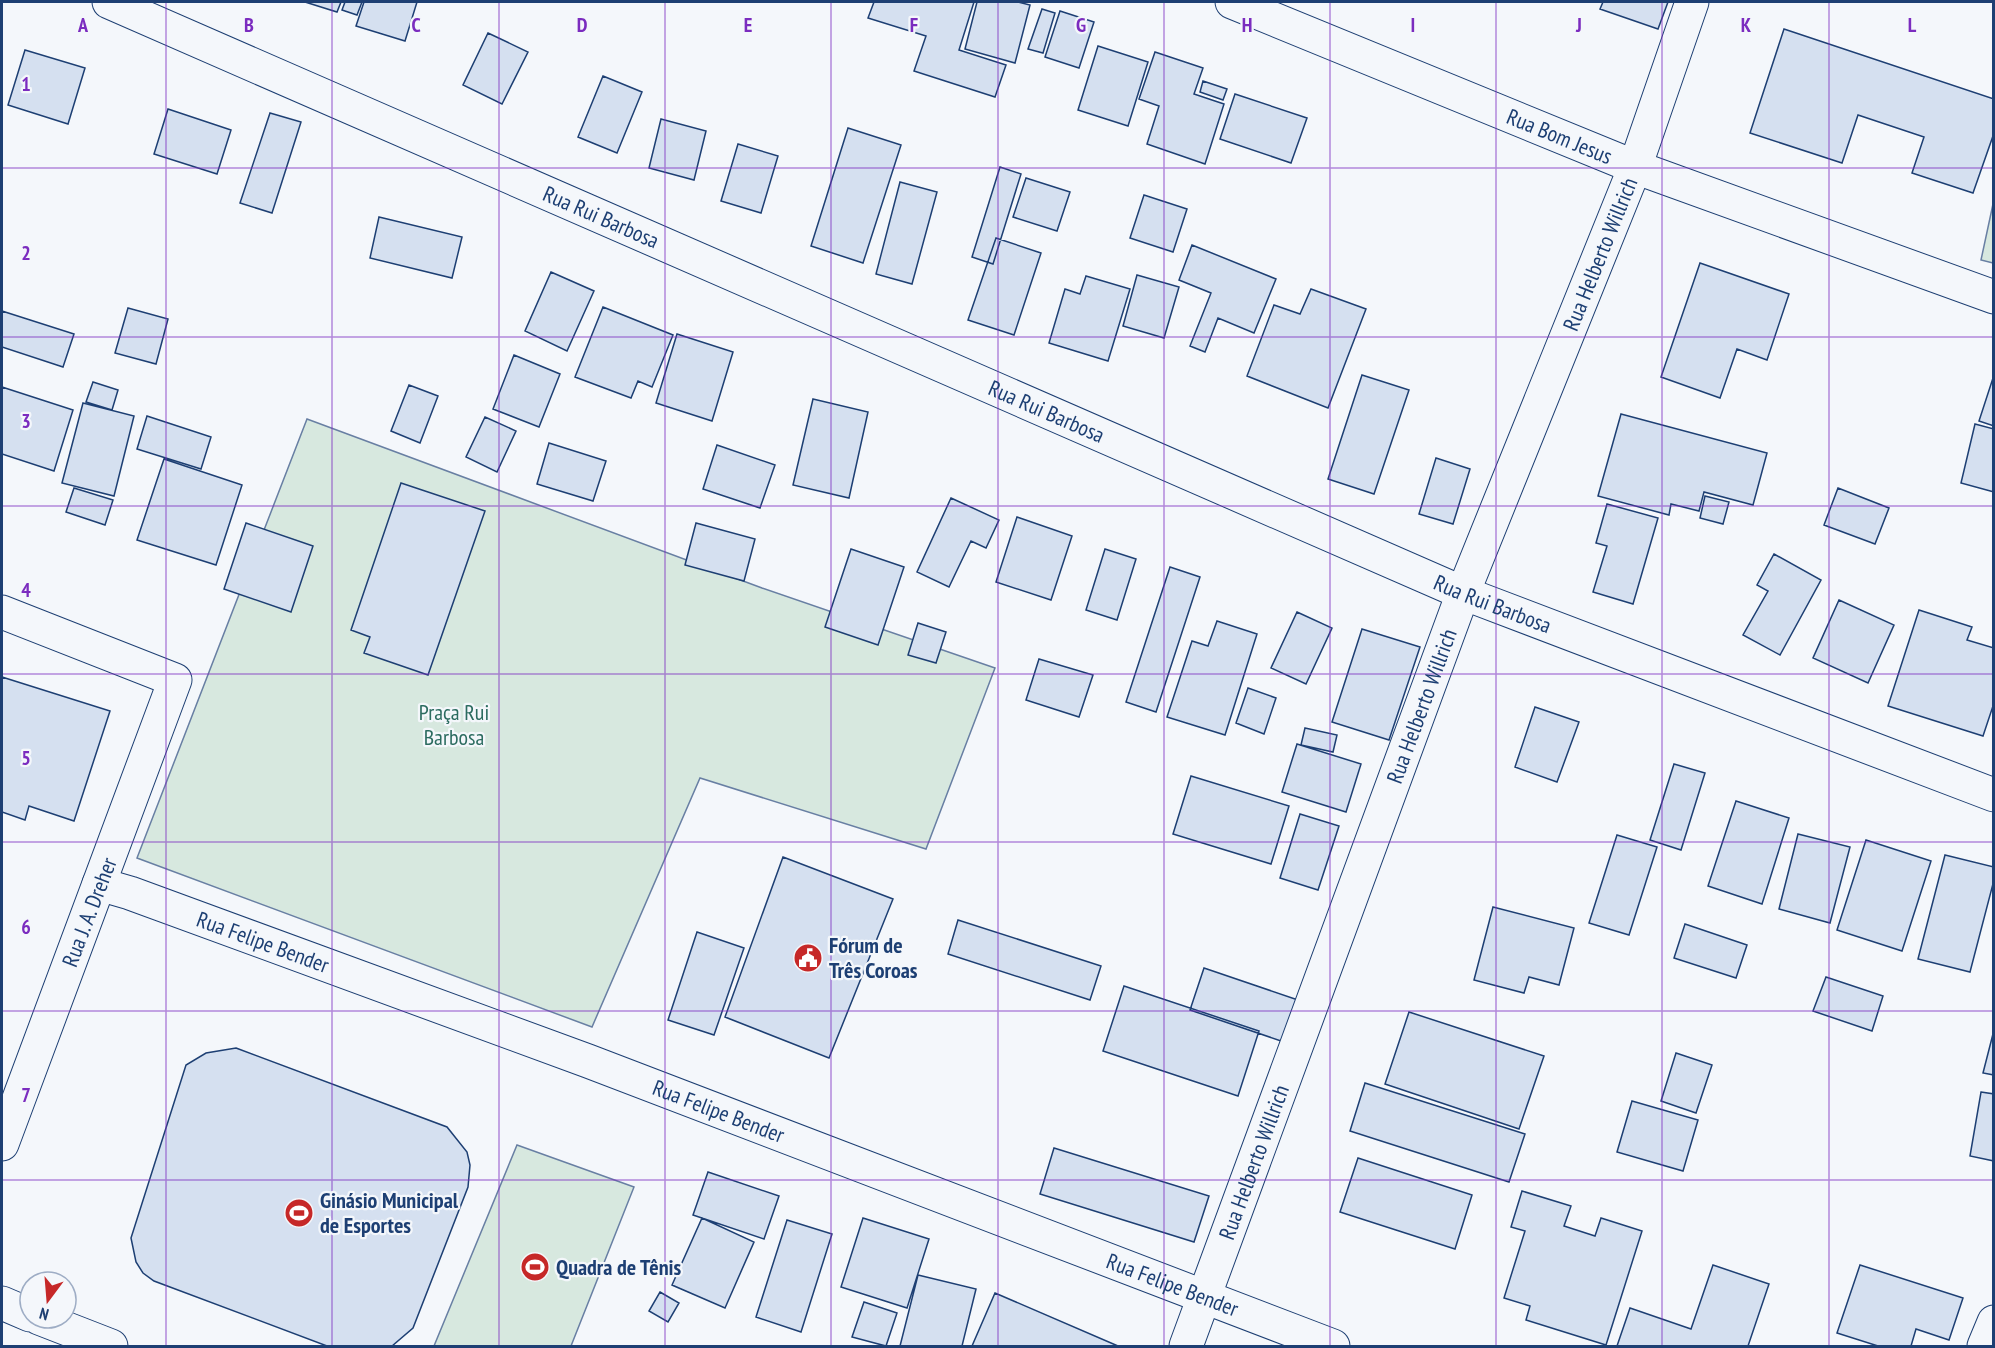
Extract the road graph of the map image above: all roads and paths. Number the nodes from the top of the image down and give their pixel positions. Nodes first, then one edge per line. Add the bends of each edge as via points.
1 (109, 2) edge
2 (1232, 2) edge
3 (1692, 2) edge
4 (1635, 167) junction
5 (1994, 297) edge
6 (1463, 593) junction
7 (2, 612) edge
8 (1994, 795) edge
9 (99, 884) junction
10 (2, 1144) edge
11 (1203, 1297) junction
12 (2, 1304) edge
13 (18, 1310) edge
14 (1994, 1323) edge
15 (69, 1330) edge
16 (111, 1347) edge
17 (1186, 1347) edge
18 (1334, 1347) edge
19 (1984, 1347) edge

1 - 6 street, Rua Rui Barbosa
2 - 4 street, Rua Bom Jesus
3 - 4 street, Rua Helberto Willrich
4 - 5 street, Rua Bom Jesus
4 - 6 street, Rua Helberto Willrich
6 - 8 street, Rua Rui Barbosa
6 - 11 street, Rua Helberto Willrich
7 - 9 street, Rua J. A. Dreher via 175,680
9 - 10 street, Rua J. A. Dreher
9 - 11 street, Rua Felipe Bender via 130,892 588,1061
11 - 17 street, Rua Helberto Willrich
11 - 18 street, Rua Felipe Bender
12 - 13 street
14 - 19 street
15 - 16 street

